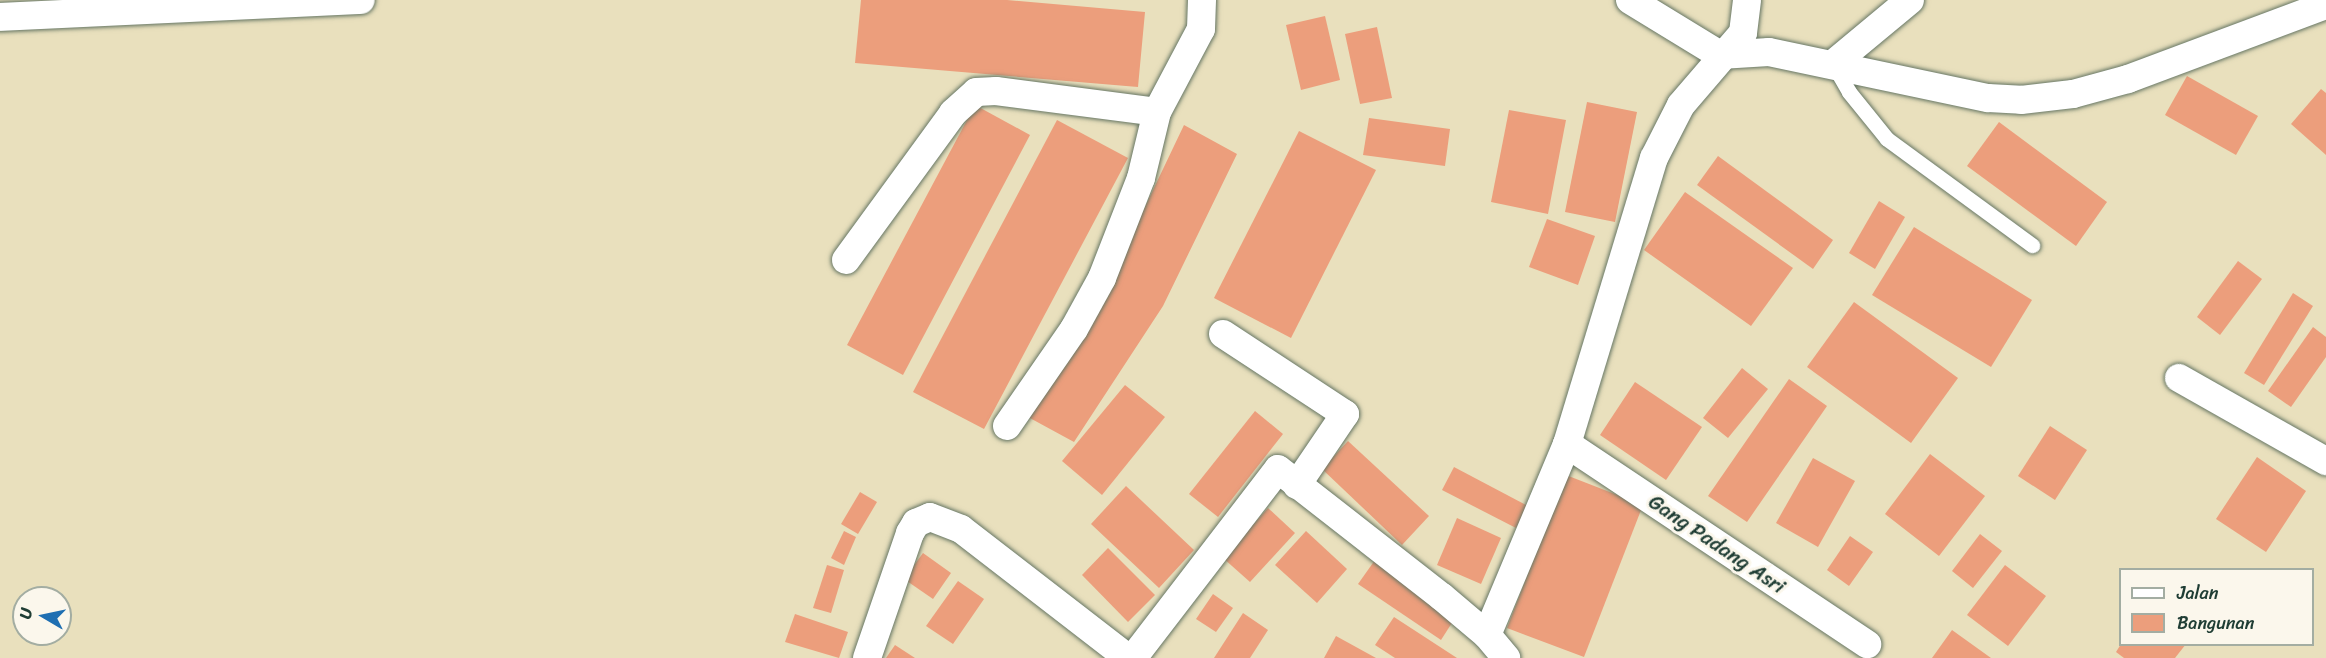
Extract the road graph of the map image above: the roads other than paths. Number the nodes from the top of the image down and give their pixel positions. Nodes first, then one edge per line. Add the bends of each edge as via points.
1 (361, 0) edge
2 (1202, 0) edge
3 (1630, 0) edge
4 (1747, 0) edge
5 (1910, 0) edge
6 (2326, 5) edge
7 (0, 17) edge
8 (1720, 55) junction
9 (1833, 64) junction
10 (1157, 112) junction
11 (2032, 245) dead end
12 (846, 260) dead end
13 (1223, 334) dead end
14 (2179, 378) dead end
15 (1007, 426) dead end
16 (1568, 444) junction
17 (2326, 461) edge
18 (1298, 485) junction
19 (1486, 634) junction
20 (1867, 644) dead end
21 (867, 658) edge
22 (1128, 658) edge
23 (1133, 658) edge
24 (1506, 658) edge

1 - 7 street
2 - 10 street via 1198,37
3 - 8 street
4 - 8 street via 1743,33
5 - 9 street
6 - 9 street via 2128,79 2073,94 2021,100 1988,98
8 - 9 street via 1769,52
8 - 16 street via 1681,105 1654,158
9 - 11 lane via 1849,92 1887,139
10 - 12 street via 996,91 976,92 953,113
10 - 15 street via 1141,178 1102,278 1074,328
13 - 18 street via 1345,414
14 - 17 street
16 - 19 street
16 - 20 street, Gang Padang Asri
18 - 19 street
18 - 23 street via 1278,469
19 - 24 street
21 - 22 street via 910,533 916,523 930,517 961,529

